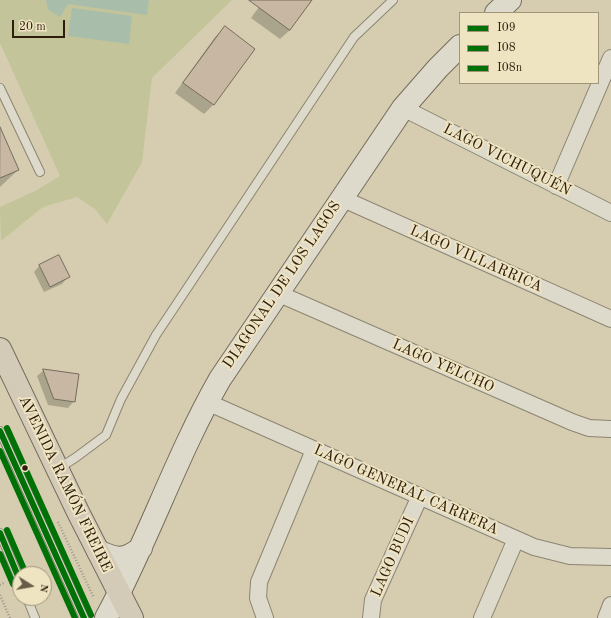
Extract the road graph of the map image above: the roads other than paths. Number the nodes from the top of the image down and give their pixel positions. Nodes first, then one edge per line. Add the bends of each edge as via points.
1 (393, 0) edge
2 (510, 0) edge
3 (497, 12) edge
4 (459, 47) edge
5 (611, 58) edge
6 (0, 88) edge
7 (402, 108) junction
8 (40, 172) dead end
9 (556, 186) junction
10 (341, 198) junction
11 (611, 212) edge
12 (277, 293) junction
13 (611, 319) edge
14 (0, 349) edge
15 (207, 402) junction
16 (611, 429) edge
17 (0, 431) edge
18 (314, 450) junction
19 (57, 469) junction
20 (420, 496) junction
21 (0, 533) edge
22 (516, 539) junction
23 (141, 548) junction
24 (98, 551) junction
25 (611, 557) edge
26 (14, 566) edge
27 (119, 593) junction
28 (611, 605) edge
29 (30, 606) edge
30 (101, 611) edge
31 (35, 618) edge
32 (84, 618) edge
33 (132, 618) edge
34 (265, 618) edge
35 (371, 618) edge
36 (482, 618) edge
37 (606, 618) edge

1 - 19 lane via 354,37 169,315 121,399 106,435
2 - 3 main road
4 - 7 main road, DIAGONAL DE LOS LAGOS
5 - 9 street
6 - 8 lane
7 - 9 street, LAGO VICHUQUÉN
7 - 10 main road, DIAGONAL DE LOS LAGOS
9 - 11 street, LAGO VICHUQUÉN
10 - 12 main road, DIAGONAL DE LOS LAGOS
10 - 13 street, LAGO VILLARRICA
12 - 15 main road, DIAGONAL DE LOS LAGOS
12 - 16 street, LAGO YELCHO via 580,426
14 - 19 main road, AVENIDA RAMÓN FREIRE
15 - 18 street, LAGO GENERAL CARRERA
15 - 23 main road, DIAGONAL DE LOS LAGOS
17 - 32 lane
18 - 20 street, LAGO GENERAL CARRERA
18 - 34 street via 259,582 258,598
19 - 24 main road, AVENIDA RAMÓN FREIRE
20 - 22 street, LAGO GENERAL CARRERA
20 - 35 street, LAGO BUDI via 373,600
21 - 26 lane
22 - 25 street, LAGO GENERAL CARRERA via 558,554
22 - 36 street
23 - 24 main road via 123,558 108,556
23 - 27 main road, DIAGONAL DE LOS LAGOS
24 - 27 main road, AVENIDA RAMÓN FREIRE
27 - 30 main road, DIAGONAL DE LOS LAGOS
27 - 33 main road, AVENIDA RAMÓN FREIRE
28 - 37 street
29 - 31 lane

